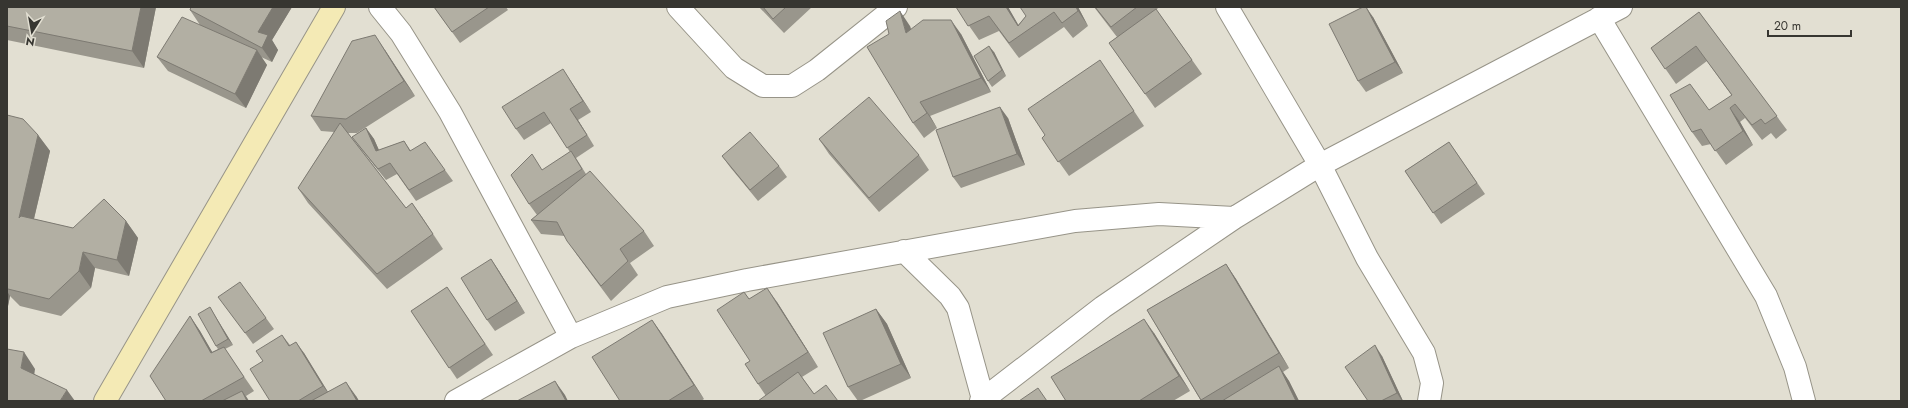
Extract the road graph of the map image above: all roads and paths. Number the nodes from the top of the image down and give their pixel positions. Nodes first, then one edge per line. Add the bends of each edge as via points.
1 (334, 7) edge
2 (380, 7) edge
3 (678, 7) edge
4 (896, 7) edge
5 (1228, 7) edge
6 (1622, 7) edge
7 (1599, 18) junction
8 (1320, 165) junction
9 (1234, 218) junction
10 (904, 251) junction
11 (571, 337) junction
12 (1432, 395) edge
13 (982, 400) edge
14 (105, 401) edge
15 (456, 401) edge
16 (1804, 401) edge

1 - 14 street
2 - 11 street via 401,33 450,112
3 - 4 street via 734,68 763,86 792,86 817,70
5 - 8 street
6 - 7 street
7 - 8 street
7 - 16 street via 1766,296 1795,367
8 - 9 street
8 - 12 street via 1367,258 1424,353
9 - 10 street via 1159,214 1076,221
9 - 13 street via 1103,307
10 - 11 street via 667,297
10 - 13 street via 950,296 958,308
11 - 15 street

